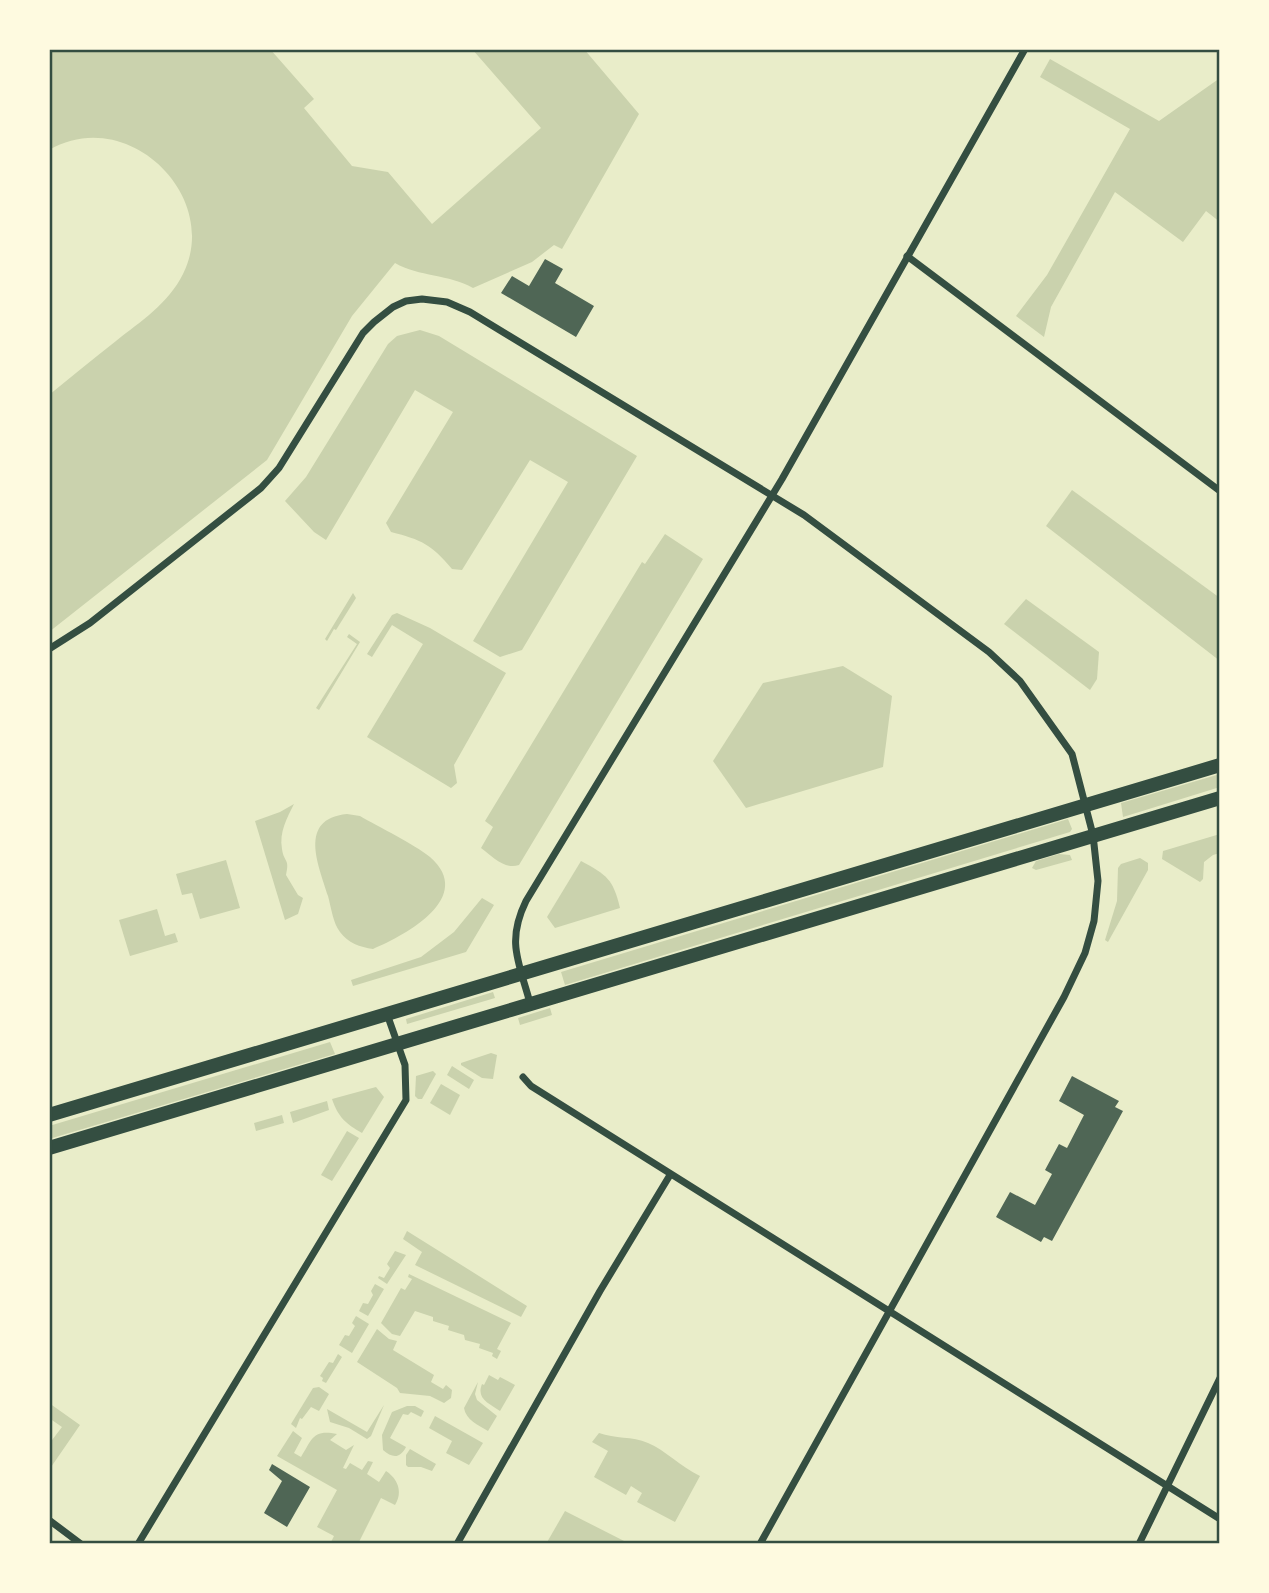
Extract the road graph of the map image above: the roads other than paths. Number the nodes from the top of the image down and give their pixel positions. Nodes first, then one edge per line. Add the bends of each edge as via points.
1 (1025, 49) edge
2 (907, 256) junction
3 (1220, 491) edge
4 (772, 494) junction
5 (49, 649) edge
6 (1220, 765) edge
7 (1220, 799) edge
8 (1086, 805) junction
9 (1093, 835) junction
10 (522, 974) junction
11 (530, 1003) junction
12 (387, 1014) junction
13 (398, 1044) junction
14 (523, 1077) dead end
15 (49, 1115) edge
16 (49, 1148) edge
17 (670, 1175) junction
18 (887, 1311) junction
19 (1220, 1378) edge
20 (1167, 1486) junction
21 (1220, 1519) edge
22 (49, 1520) edge
23 (81, 1544) edge
24 (138, 1544) edge
25 (457, 1544) edge
26 (760, 1544) edge
27 (1139, 1544) edge

1 - 2 street
2 - 3 street
2 - 4 street
4 - 5 street via 470,312 447,302 406,301 363,333 279,468 261,488 90,623
4 - 8 street via 989,652 1020,681 1072,754
4 - 10 street via 526,901 514,930
6 - 8 main road
7 - 9 main road
8 - 9 street
8 - 10 main road
9 - 11 main road
9 - 18 street via 1098,881 1085,953
10 - 11 street
10 - 12 main road
11 - 13 main road
12 - 13 street
12 - 15 main road
13 - 16 main road
13 - 24 street via 406,1100
14 - 17 street
17 - 18 street
17 - 25 street
18 - 20 street
18 - 26 street
19 - 20 street
20 - 21 street
20 - 27 street
22 - 23 street

